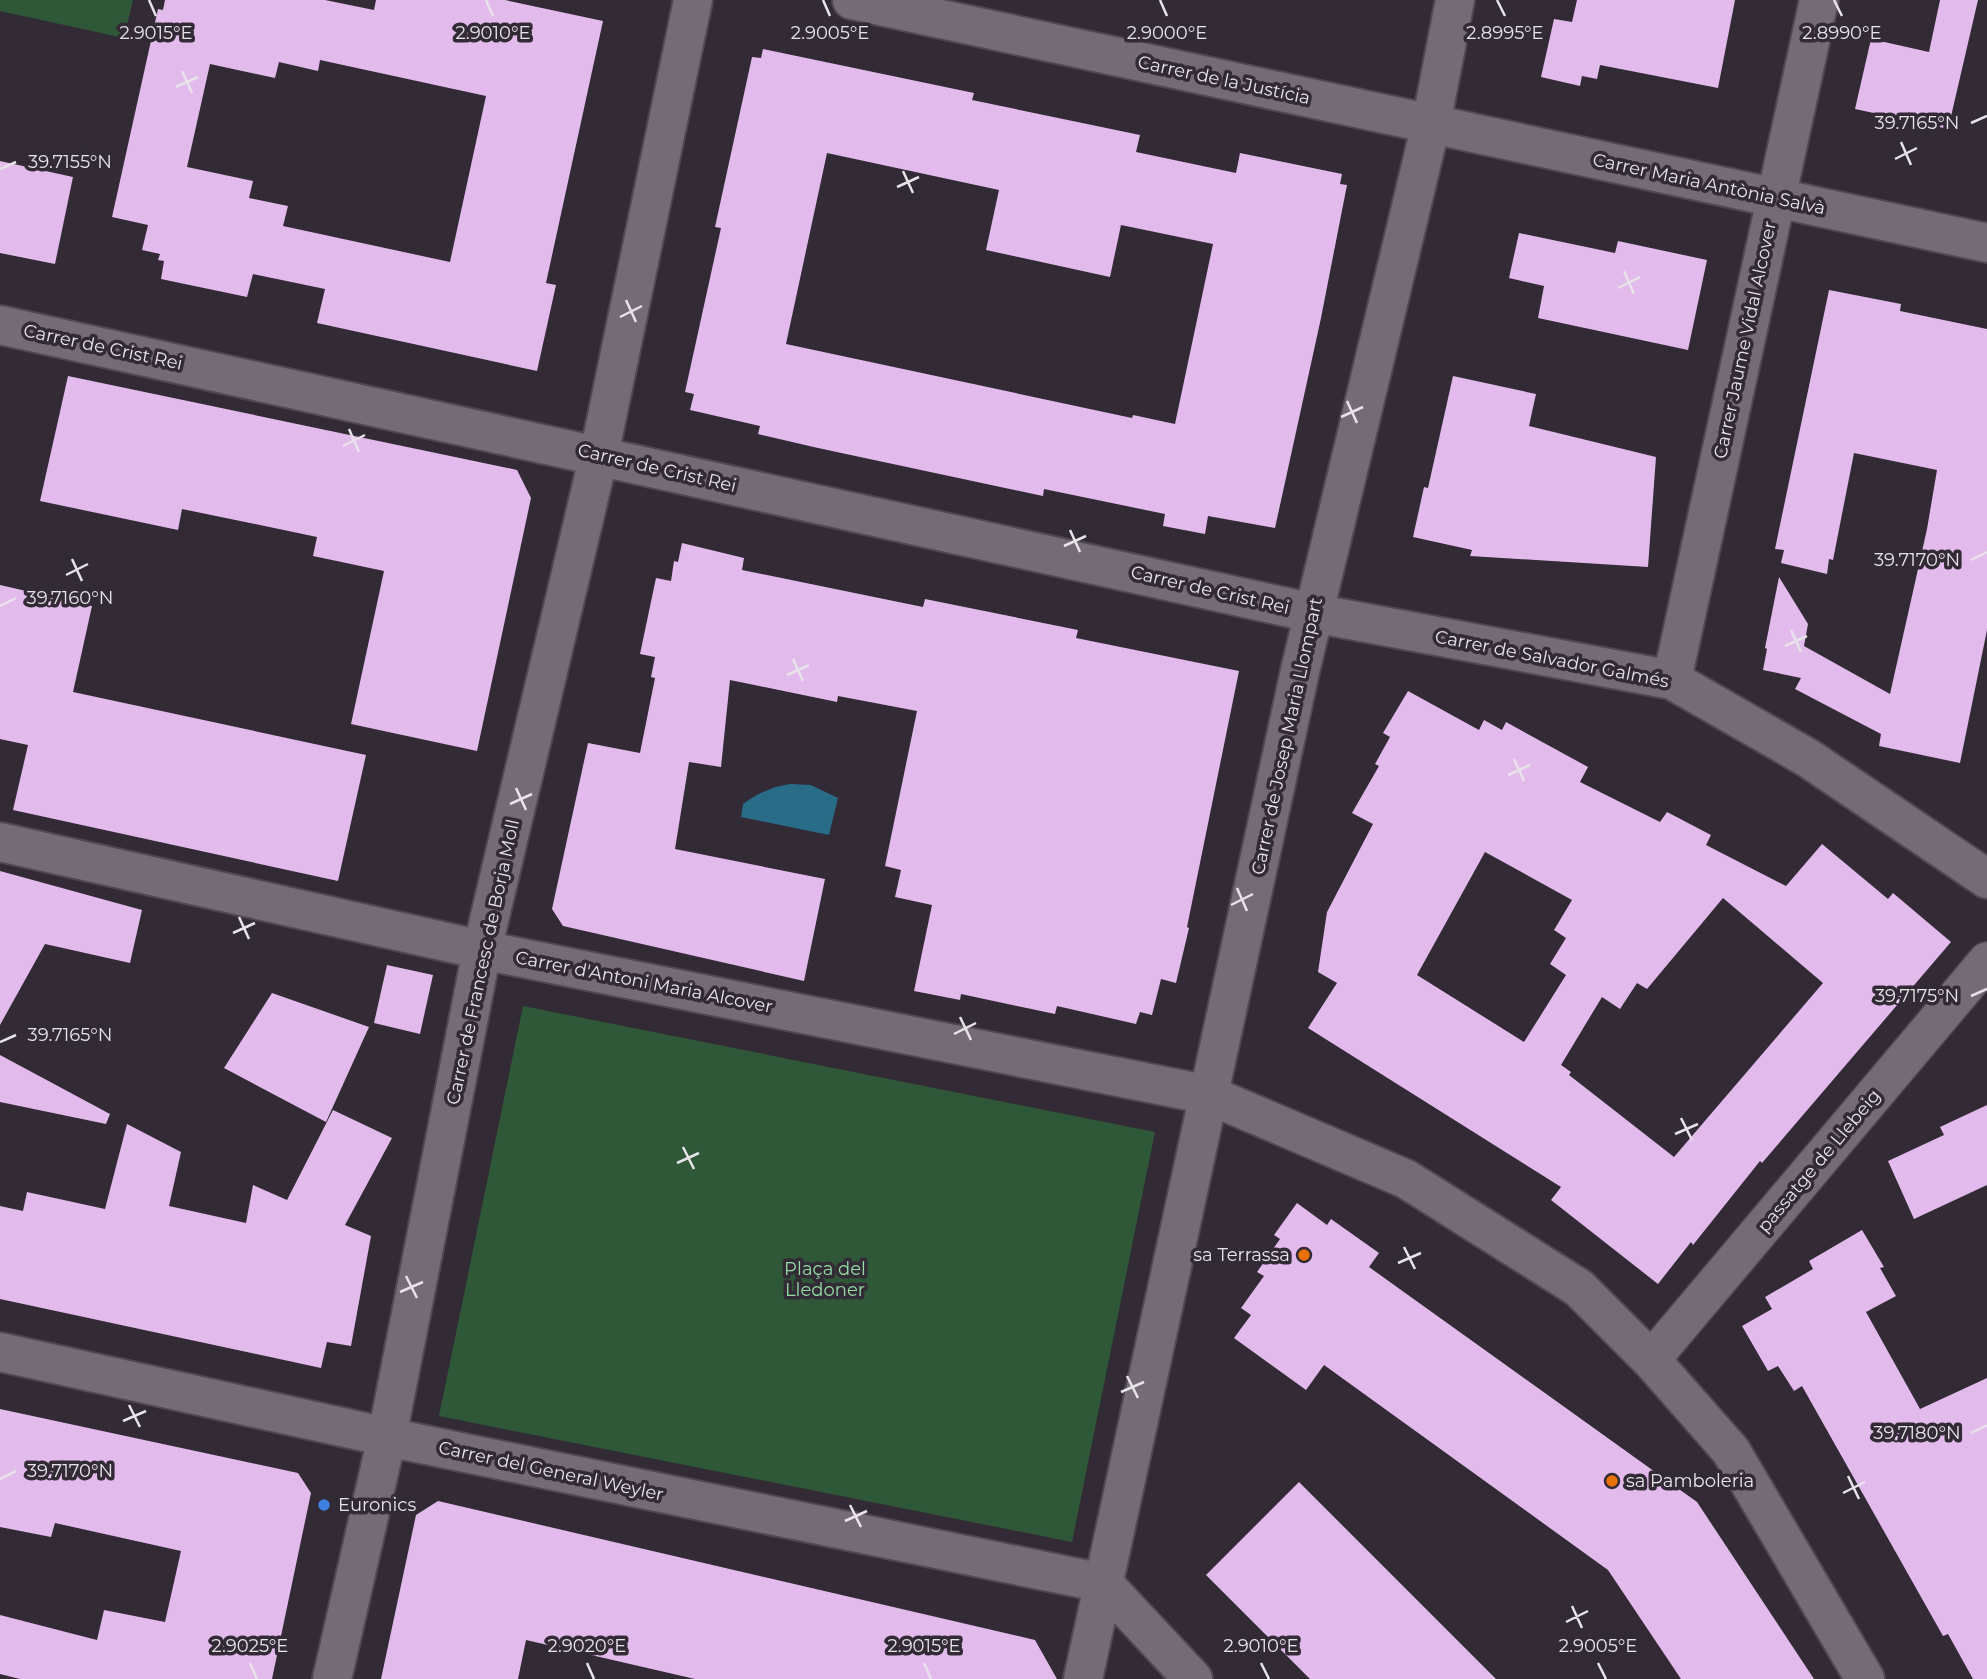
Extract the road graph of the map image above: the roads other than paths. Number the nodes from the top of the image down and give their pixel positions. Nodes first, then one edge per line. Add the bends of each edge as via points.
1 (693, 0) edge
2 (852, 0) edge
3 (1455, 0) edge
4 (1819, 0) edge
5 (1431, 124) junction
6 (1776, 198) junction
7 (1987, 243) edge
8 (0, 325) edge
9 (599, 454) junction
10 (1313, 613) junction
11 (1672, 680) junction
12 (0, 842) edge
13 (1987, 878) edge
14 (482, 950) junction
15 (1987, 961) edge
16 (1209, 1095) junction
17 (0, 1352) edge
18 (1651, 1360) junction
19 (387, 1437) junction
20 (1103, 1583) junction
21 (332, 1679) edge
22 (1083, 1679) edge
23 (1193, 1679) edge
24 (1865, 1679) edge

1 - 9 street, Carrer de Francesc de Borja Moll
2 - 5 street, Carrer de la Justícia
3 - 5 street, Carrer de Josep Maria Llompart
4 - 6 street, Carrer Jaume Vidal Alcover
5 - 6 street, Carrer Maria Antònia Salvà
5 - 10 street, Carrer de Josep Maria Llompart
6 - 7 street, Carrer Maria Antònia Salvà
6 - 11 street, Carrer Jaume Vidal Alcover
8 - 9 street, Carrer de Crist Rei
9 - 10 street, Carrer de Crist Rei
9 - 14 street, Carrer de Francesc de Borja Moll
10 - 11 street, Carrer de Salvador Galmés
10 - 16 street, Carrer de Josep Maria Llompart
11 - 13 street, Carrer de Salvador Galmés via 1808,758
12 - 14 street, Carrer d'Antoni Maria Alcover
14 - 16 street, Carrer d'Antoni Maria Alcover
14 - 19 street, Carrer de Francesc de Borja Moll
15 - 18 street, passatge de Llebeig
16 - 18 street, Carrer d'Antoni Maria Alcover via 1406,1179 1579,1288
16 - 20 street, Carrer de Josep Maria Llompart
17 - 19 street, Carrer del General Weyler
18 - 24 street, Carrer d'Antoni Maria Alcover via 1731,1451
19 - 20 street, Carrer del General Weyler
19 - 21 street, Carrer de Francesc de Borja Moll
20 - 22 street, Carrer de Josep Maria Llompart
20 - 23 street

